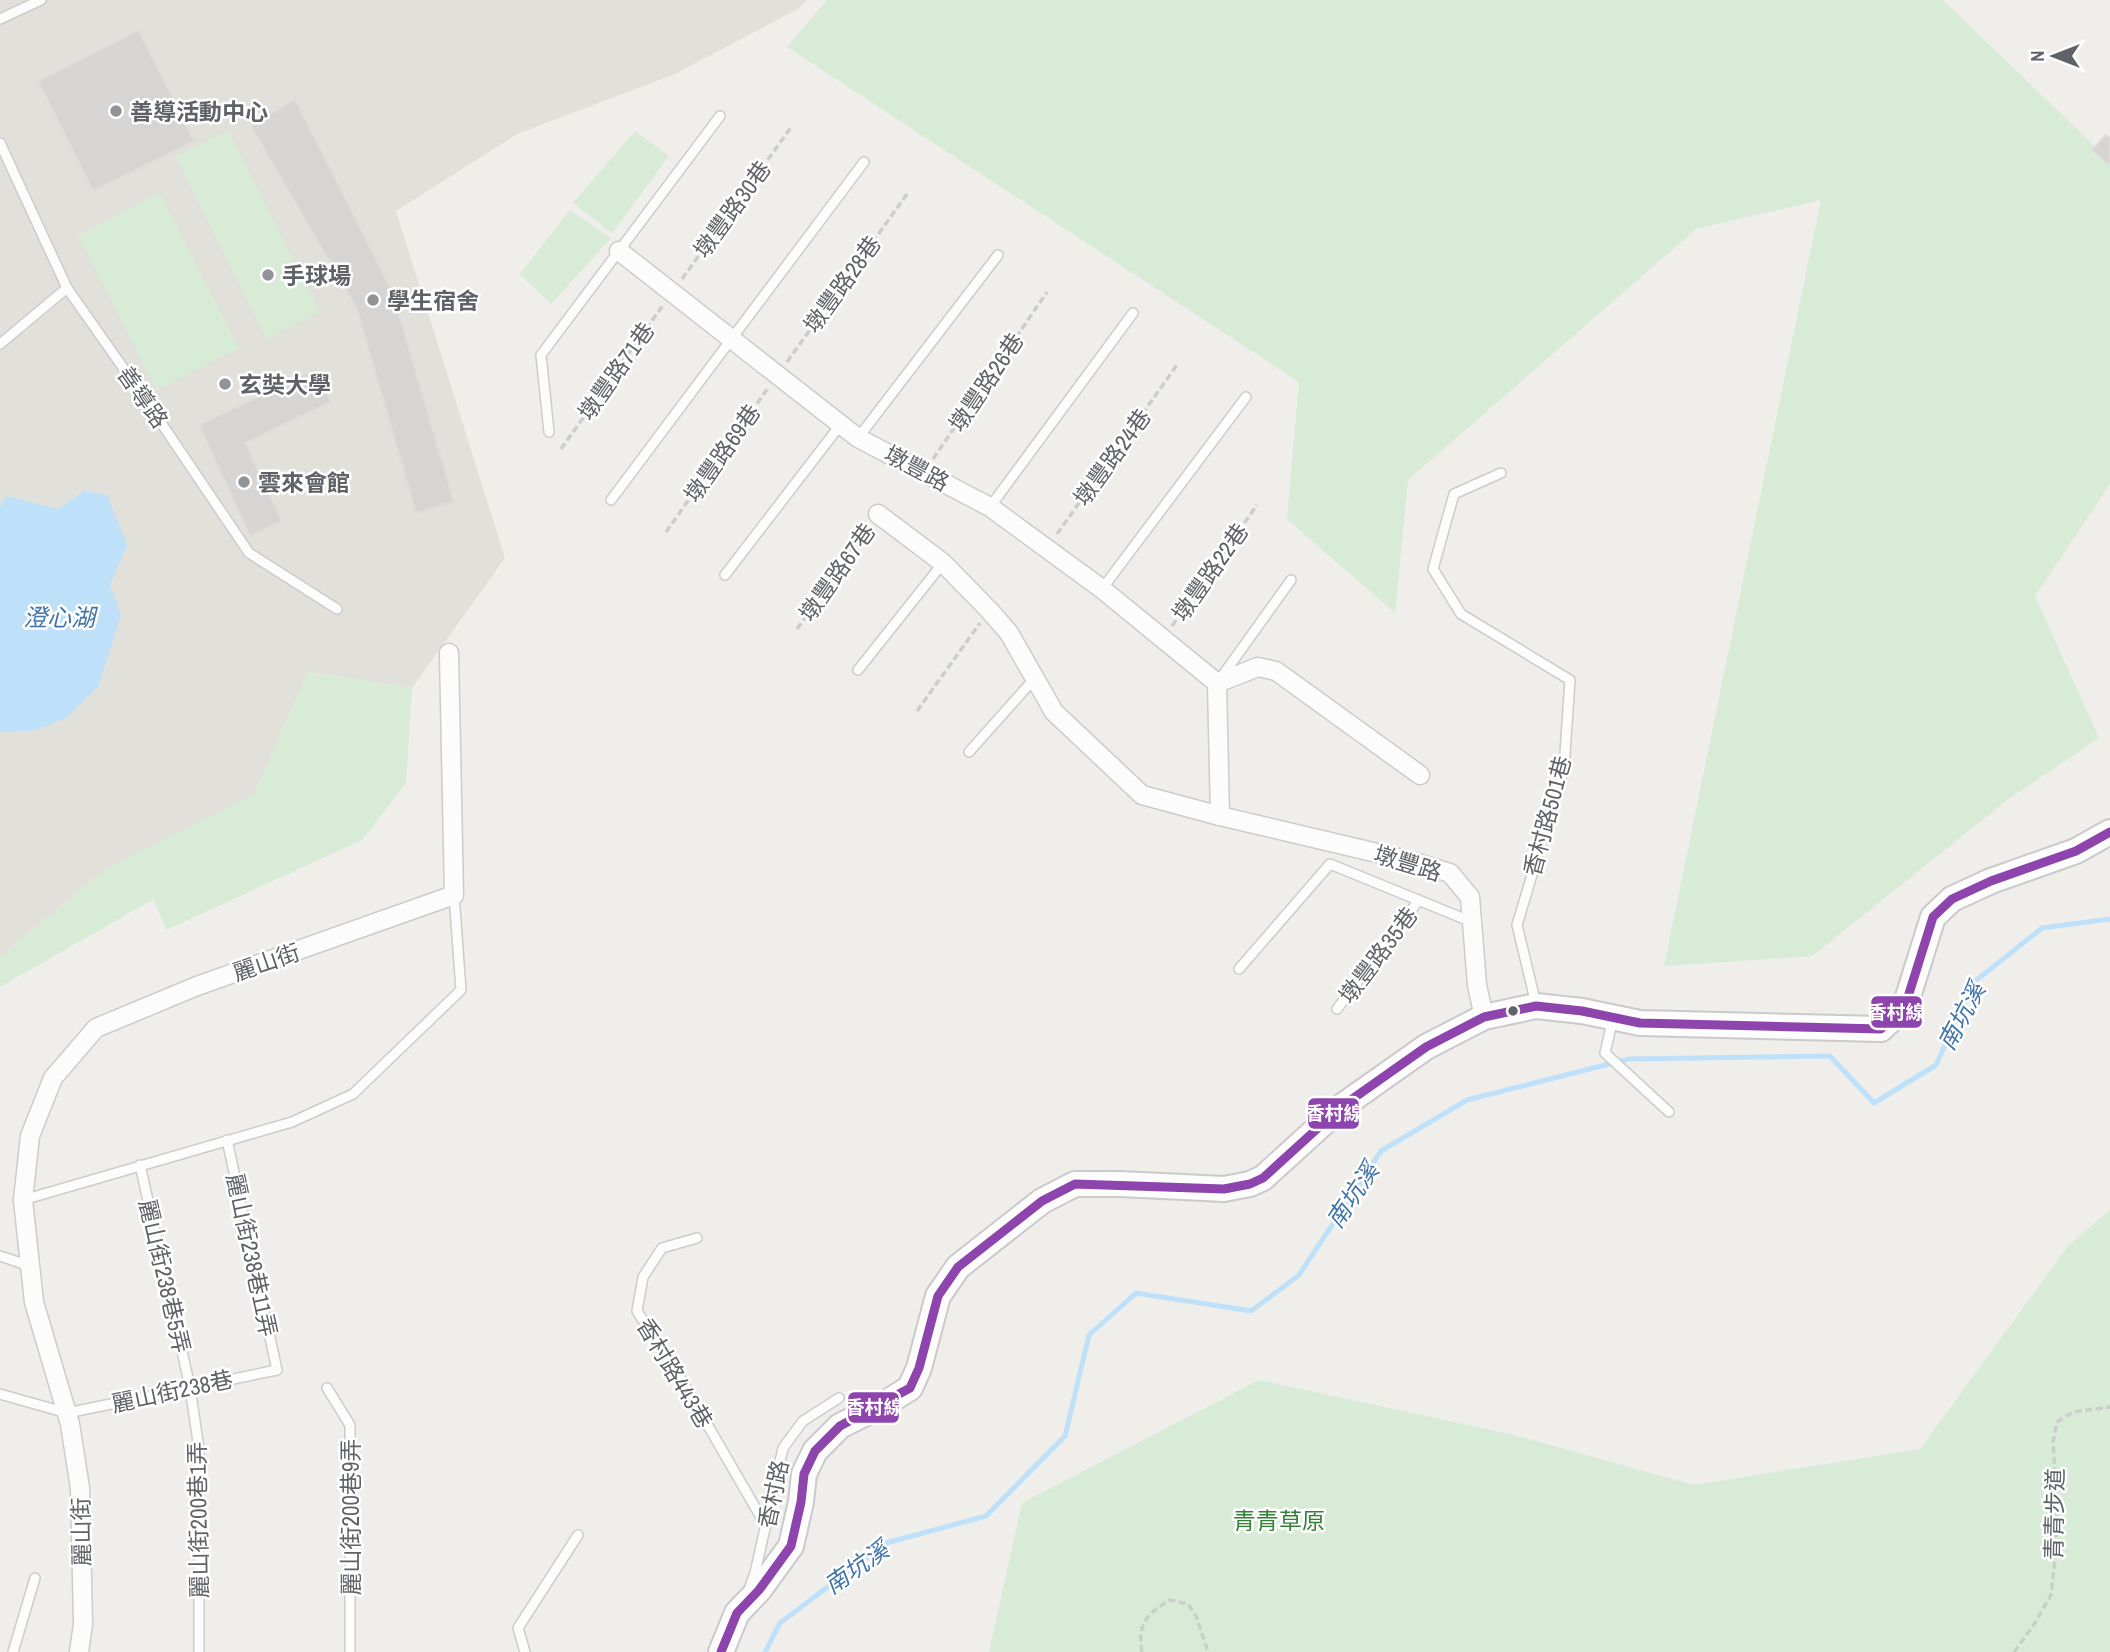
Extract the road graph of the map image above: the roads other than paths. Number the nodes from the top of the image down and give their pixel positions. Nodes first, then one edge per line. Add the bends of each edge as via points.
1 (41, 0) edge
2 (0, 19) edge
3 (720, 116) dead end
4 (0, 143) edge
5 (864, 162) dead end
6 (619, 251) junction
7 (998, 255) dead end
8 (66, 288) junction
9 (1133, 313) dead end
10 (731, 339) junction
11 (0, 344) edge
12 (1246, 397) dead end
13 (841, 424) junction
14 (549, 432) dead end
15 (858, 438) junction
16 (1501, 474) dead end
17 (611, 500) dead end
18 (990, 507) junction
19 (878, 514) road end
20 (943, 563) junction
21 (725, 575) dead end
22 (1291, 580) dead end
23 (1102, 589) junction
24 (337, 609) dead end
25 (449, 653) dead end
26 (858, 670) dead end
27 (1035, 678) junction
28 (1217, 683) junction
29 (970, 752) dead end
30 (1420, 775) dead end
31 (1220, 816) junction
32 (2110, 832) edge
33 (454, 895) junction
34 (1419, 901) junction
35 (1472, 922) junction
36 (1239, 968) dead end
37 (1536, 1006) junction
38 (1338, 1009) dead end
39 (1484, 1017) junction
40 (1612, 1018) junction
41 (1670, 1112) dead end
42 (227, 1140) junction
43 (140, 1165) junction
44 (23, 1200) junction
45 (696, 1238) dead end
46 (0, 1256) edge
47 (30, 1266) junction
48 (277, 1370) joint
49 (190, 1388) junction
50 (327, 1388) dead end
51 (0, 1394) edge
52 (839, 1398) dead end
53 (66, 1413) junction
54 (766, 1526) junction
55 (578, 1535) dead end
56 (35, 1578) dead end
57 (737, 1613) junction
58 (13, 1652) edge
59 (79, 1652) edge
60 (199, 1652) edge
61 (350, 1652) edge
62 (525, 1652) edge
63 (721, 1652) edge

1 - 2 lane
3 - 6 lane
4 - 8 lane, 善導路
5 - 10 lane
6 - 10 street, 墩豐路
6 - 14 lane via 541,355
7 - 15 lane
8 - 11 lane
8 - 24 lane, 善導路 via 250,553
9 - 18 lane
10 - 13 street, 墩豐路
10 - 17 lane
12 - 23 lane
13 - 15 street, 墩豐路
13 - 21 lane
15 - 18 street, 墩豐路
16 - 37 lane, 香村路501巷 via 1454,494 1433,569 1461,614 1570,680 1564,768 1517,925
18 - 23 street, 墩豐路
19 - 20 street, 墩豐路
20 - 26 lane
20 - 27 street, 墩豐路 via 1009,633
22 - 28 lane
23 - 28 street, 墩豐路
25 - 33 street
27 - 29 lane
27 - 31 street, 墩豐路 via 1054,712 1142,794
28 - 30 street via 1258,667 1276,671
28 - 31 street
31 - 35 street, 墩豐路 via 1450,873 1469,897
32 - 40 street, 香村路 via 2076,851 1952,899 1933,916 1907,1000 1881,1029 1640,1023
33 - 42 lane via 461,990 353,1094 292,1122
33 - 44 street, 麗山街 via 197,986 96,1028 53,1078 30,1136
34 - 35 lane
34 - 36 lane via 1330,864
34 - 38 lane, 墩豐路35巷
35 - 39 street, 墩豐路
37 - 39 street, 香村路
37 - 40 street, 香村路
39 - 57 street, 香村路 via 1426,1047 1341,1107 1263,1178 1224,1189 1075,1184 1042,1201 958,1267 938,1296 910,1388 839,1426 815,1451 804,1474 791,1546
40 - 41 lane via 1605,1054
42 - 43 lane
42 - 48 lane, 麗山街238巷11弄
43 - 44 lane
43 - 49 lane, 麗山街238巷5弄
44 - 47 street, 麗山街
45 - 54 lane, 香村路443巷 via 662,1248 643,1278 637,1311
46 - 47 lane
47 - 53 street, 麗山街 via 34,1302
48 - 49 lane, 麗山街238巷
49 - 53 lane, 麗山街238巷
49 - 60 lane, 麗山街200巷1弄 via 199,1450
50 - 61 lane, 麗山街200巷9弄 via 350,1425
51 - 53 lane
52 - 54 lane, 香村路 via 803,1421 783,1447
53 - 59 street, 麗山街 via 80,1488 83,1624
54 - 57 lane, 香村路 via 755,1573
55 - 62 lane via 519,1628
56 - 58 lane
57 - 63 street, 香村路

